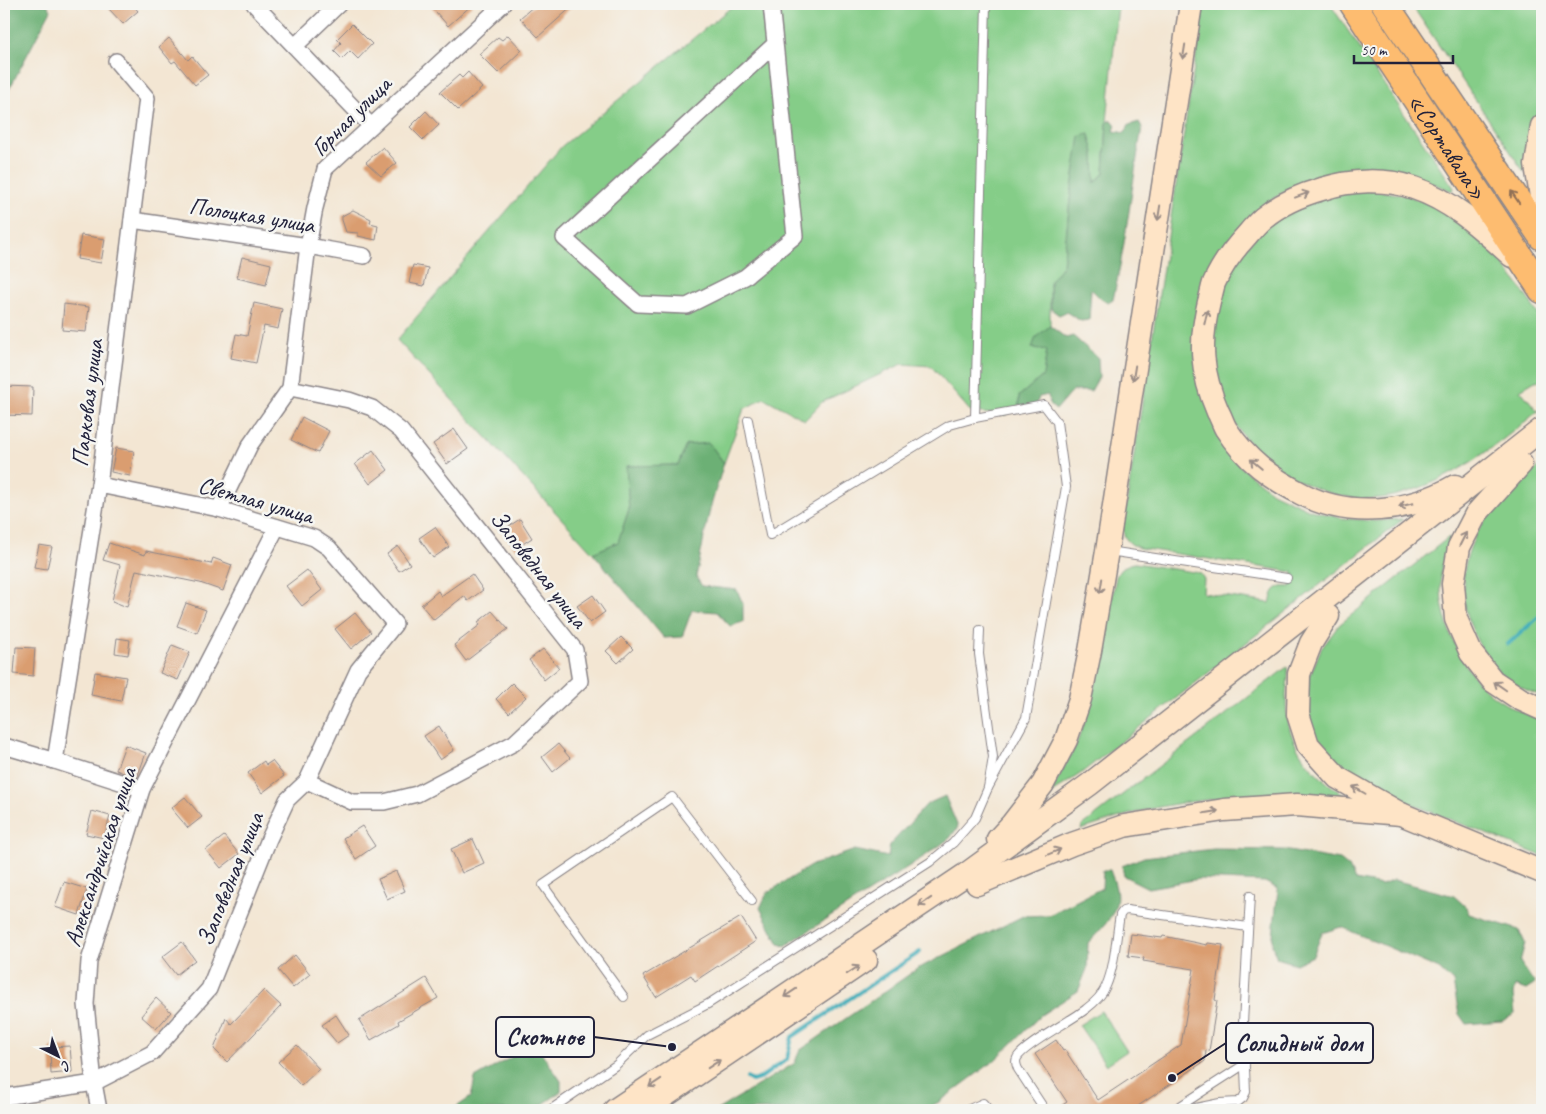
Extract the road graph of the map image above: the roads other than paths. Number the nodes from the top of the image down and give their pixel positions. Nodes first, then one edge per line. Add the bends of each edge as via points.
1 (254, 4) edge
2 (339, 4) edge
3 (503, 4) edge
4 (771, 4) edge
5 (986, 4) edge
6 (1191, 4) edge
7 (1353, 4) edge
8 (1385, 4) edge
9 (775, 44) junction
10 (294, 46) junction
11 (116, 61) dead end
12 (371, 126) junction
13 (1542, 126) edge
14 (1542, 202) edge
15 (132, 220) junction
16 (1542, 237) edge
17 (308, 246) junction
18 (364, 256) dead end
19 (1536, 281) edge
20 (290, 388) junction
21 (975, 418) junction
22 (748, 420) dead end
23 (1542, 429) edge
24 (1542, 448) edge
25 (1517, 458) junction
26 (99, 485) junction
27 (219, 509) junction
28 (277, 527) junction
29 (1107, 551) junction
30 (1287, 578) dead end
31 (1328, 616) junction
32 (980, 630) dead end
33 (1542, 709) edge
34 (4, 746) edge
35 (55, 761) junction
36 (307, 781) junction
37 (988, 788) junction
38 (142, 790) junction
39 (1401, 814) junction
40 (1542, 872) edge
41 (971, 879) junction
42 (1250, 896) dead end
43 (752, 901) dead end
44 (1248, 927) junction
45 (624, 997) dead end
46 (1245, 1064) junction
47 (94, 1083) junction
48 (4, 1098) edge
49 (1220, 1107) edge
50 (99, 1110) edge
51 (550, 1110) edge
52 (615, 1110) edge
53 (644, 1110) edge
54 (967, 1110) edge
55 (989, 1110) edge
56 (1044, 1110) edge
57 (1174, 1110) edge
58 (1186, 1110) edge

1 - 10 street
2 - 10 street
3 - 12 street, Горная улица
4 - 9 street
5 - 21 lane
6 -> 29 main road
7 - 19 highway, «Сортавала»
16 -> 8 highway, «Сортавала»
9 - 9 street via 564,238 638,304 687,306 745,277 795,236
10 - 12 street
11 - 15 street, Парковая улица via 147,98
12 - 17 street, Горная улица via 325,169
13 - 14 main road via 1536,166
15 - 17 street, Полоцкая улица
15 - 26 street, Парковая улица
17 - 18 street, Полоцкая улица
17 - 20 street, Горная улица
25 -> 19 main road via 1436,497 1403,506 1370,510 1343,508 1313,500 1277,482 1250,459 1226,429 1211,396 1202,361 1204,324 1214,284 1232,251 1262,218 1297,196 1338,184 1378,181 1413,187 1447,202 1474,221
20 - 27 street via 250,445
20 - 36 street, Заповедная улица via 372,408 401,431 574,650 580,681 514,743 417,794 384,802 352,802
21 - 22 lane via 950,425 770,535
21 - 37 lane via 1044,405 1058,422 1066,487 1026,718
23 - 25 main road
24 - 25 main road
25 - 31 main road
33 -> 25 main road via 1520,700 1493,681 1470,653 1456,618 1453,584 1459,547 1476,514
25 - 41 main road
26 - 27 street, Светлая улица
26 - 35 street, Парковая улица
27 - 28 street, Светлая улица
28 - 36 street, Светлая улица via 314,538 328,548 395,624 358,670
28 - 38 street, Александрийская улица
29 - 30 lane
29 -> 41 main road via 1080,699 1066,740 1043,784
39 -> 31 main road via 1338,778 1308,745 1298,714 1299,674 1311,643
31 - 41 main road via 1099,795
32 - 37 lane via 979,654 993,757
34 - 35 street
35 - 38 street
36 - 47 street, Заповедная улица via 287,800 210,989 152,1053
37 - 51 lane via 975,818 953,844 930,862 708,1004 647,1035 616,1065
38 - 47 street, Александрийская улица via 89,961 86,1004
39 - 40 main road
41 -> 39 main road via 1124,826 1224,810 1297,805
41 -> 52 main road
53 -> 41 main road via 728,1055
42 - 44 lane
43 - 45 lane via 672,797 544,885
44 - 46 lane via 1243,1023
44 - 56 lane via 1123,911 1106,987 1097,1000 1017,1058 1018,1069
46 - 49 lane via 1246,1092 1243,1098
46 - 57 lane
47 - 48 street
47 - 50 street, Александрийская улица
49 - 58 lane
54 - 55 lane via 983,1103

